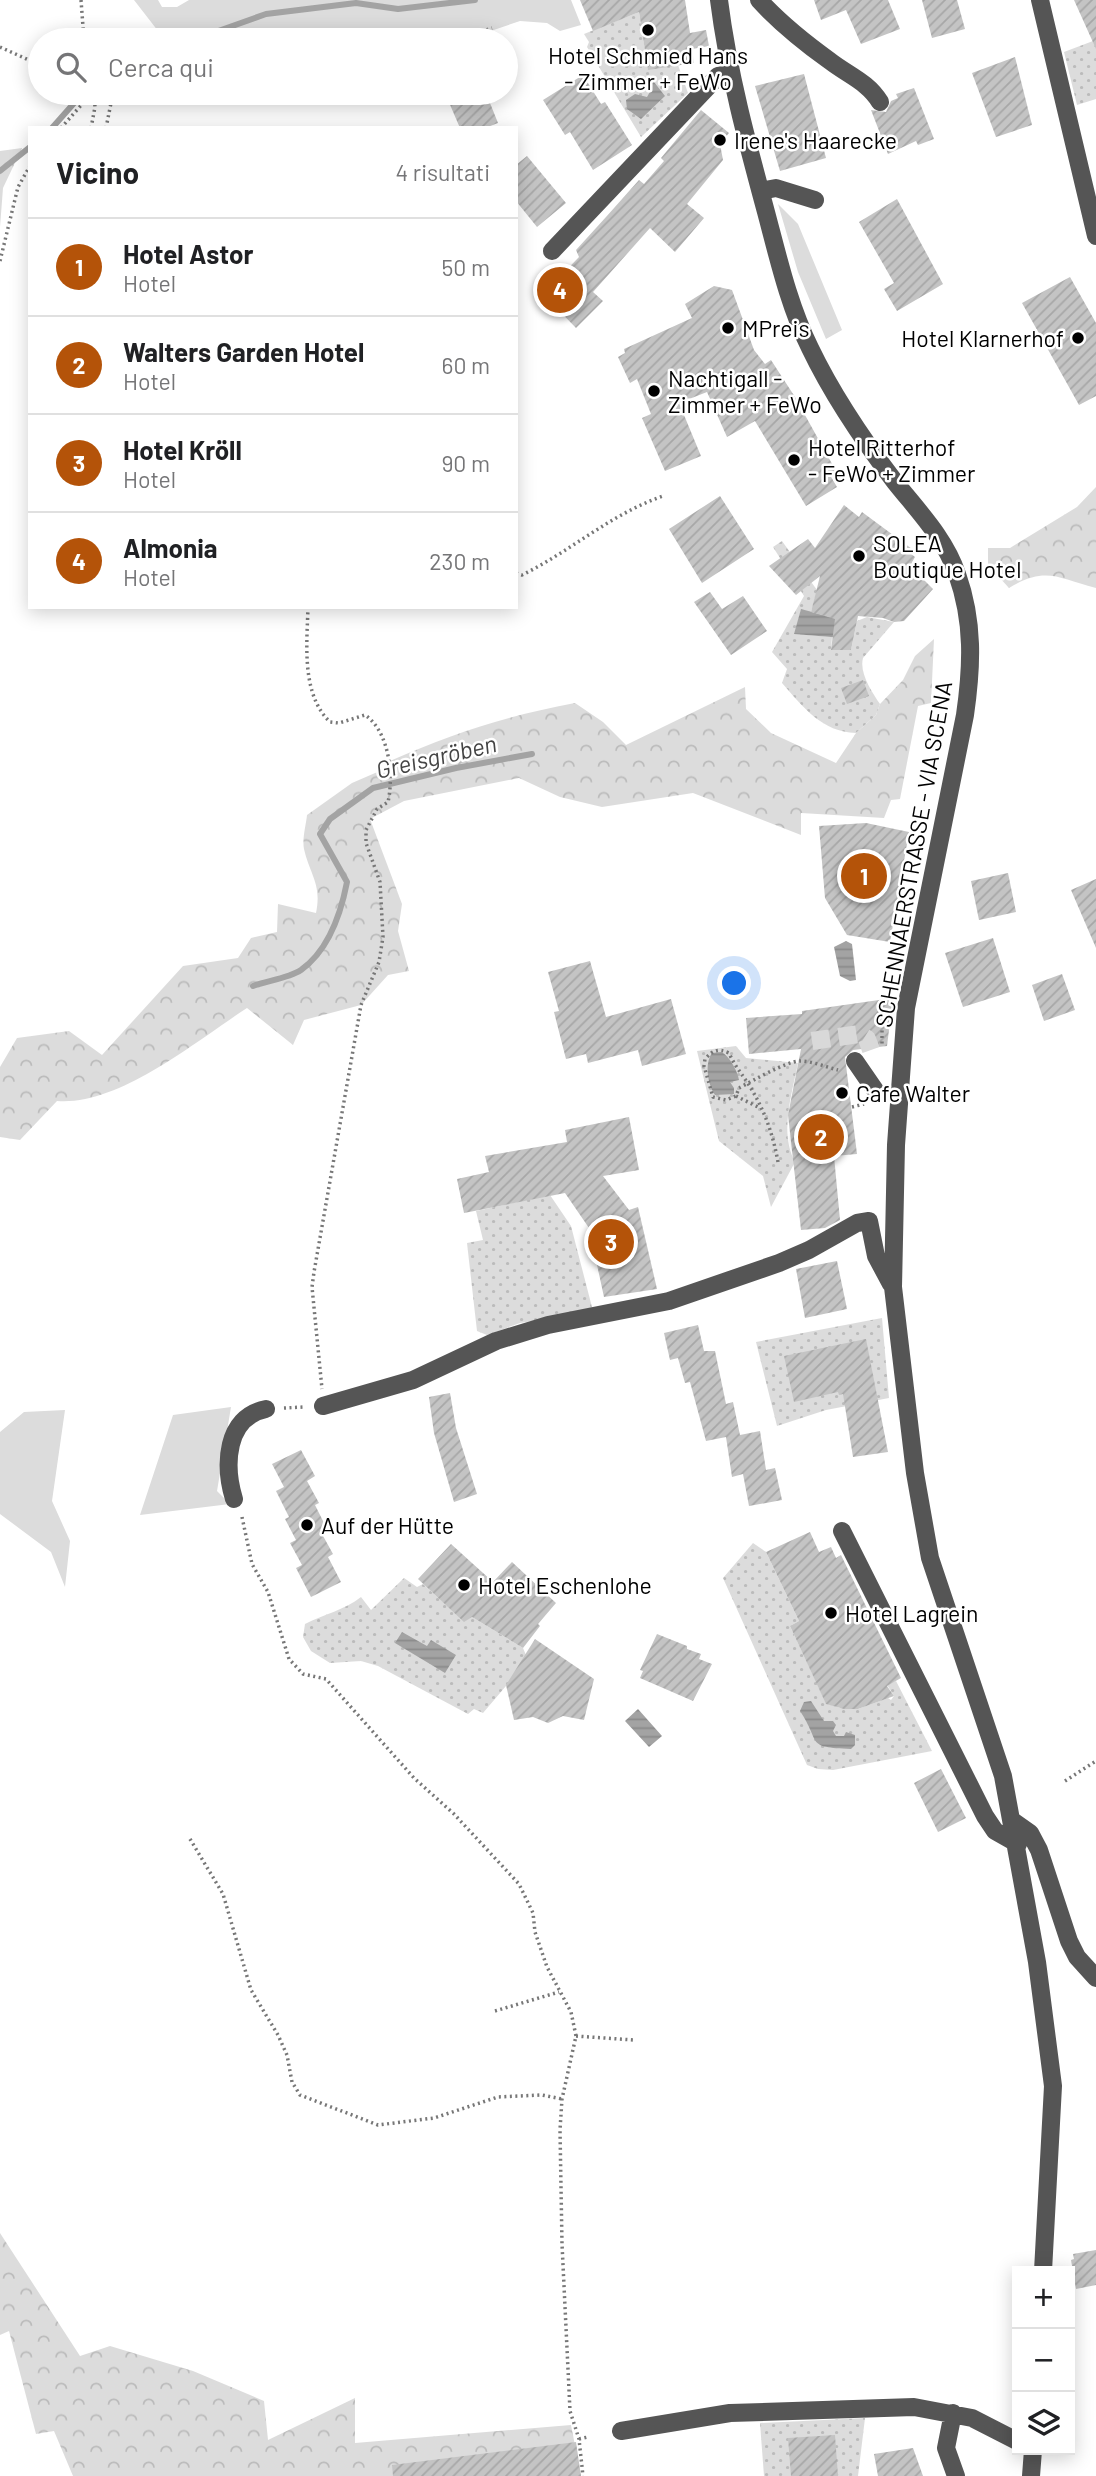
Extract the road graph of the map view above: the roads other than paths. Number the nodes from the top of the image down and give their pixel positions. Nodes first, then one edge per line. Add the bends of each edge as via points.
1 (719, 0) edge
2 (759, 0) edge
3 (1040, 0) edge
4 (730, 73) junction
5 (880, 102) dead end
6 (761, 191) junction
7 (815, 200) dead end
8 (1096, 236) edge
9 (552, 251) dead end
10 (851, 1066) road end
11 (875, 1090) dead end
12 (893, 1287) junction
13 (323, 1406) road end
14 (266, 1409) road end
15 (234, 1499) road end
16 (842, 1531) dead end
17 (1013, 1821) junction
18 (1018, 1844) junction
19 (1096, 1979) edge
20 (1043, 2266) edge
21 (953, 2413) junction
22 (621, 2431) dead end
23 (1012, 2438) edge
24 (1033, 2455) edge
25 (956, 2476) edge
26 (1031, 2476) edge

1 - 4 street, SCHENNAERSTRASSE - VIA SCENA
2 - 5 street via 831,62 872,88
3 - 8 street
4 - 6 street, SCHENNAERSTRASSE - VIA SCENA
4 - 9 street via 718,76
6 - 7 street via 776,188
6 - 12 street, SCHENNAERSTRASSE - VIA SCENA via 808,346 852,424 945,546 958,574 971,631 972,667 965,715 906,1008 896,1145
10 - 11 street
12 - 13 street via 876,1256 869,1221 857,1223 779,1263 669,1301 548,1325 496,1341 401,1384
12 - 17 street, SCHENNAERSTRASSE - VIA SCENA via 930,1558 996,1755
14 - 15 street via 243,1418 236,1431 229,1459
16 - 18 street via 985,1816 995,1831
17 - 18 street, SCHENNAERSTRASSE - VIA SCENA
17 - 19 street via 1030,1833 1039,1850 1069,1941
18 - 20 street, SCHENNAERSTRASSE - VIA SCENA via 1053,2087
21 - 22 street via 914,2407 730,2413
21 - 23 street
21 - 25 street via 946,2448
24 - 26 street

